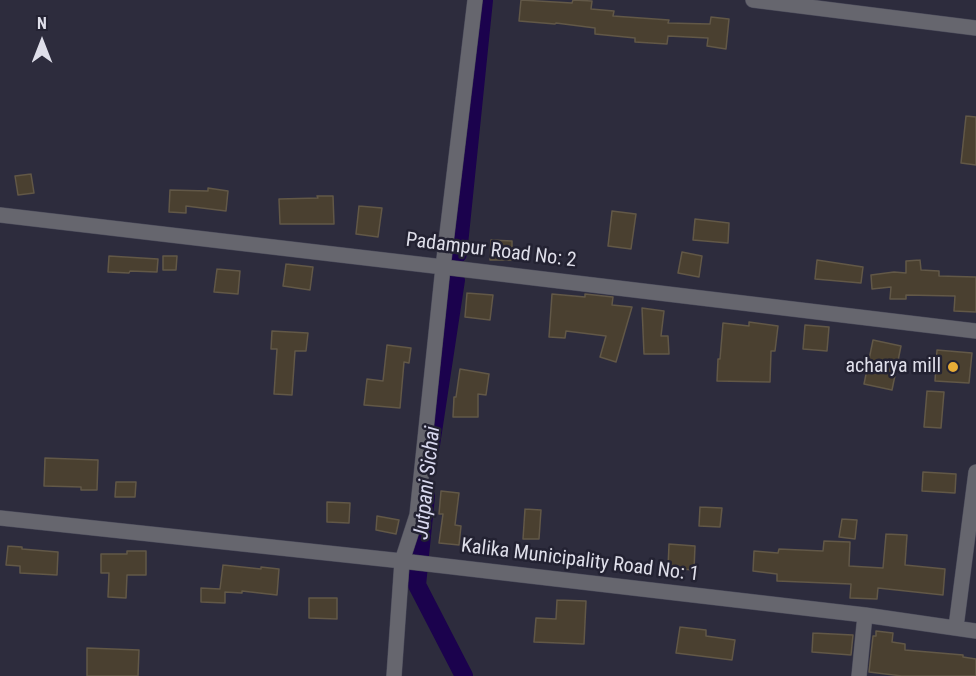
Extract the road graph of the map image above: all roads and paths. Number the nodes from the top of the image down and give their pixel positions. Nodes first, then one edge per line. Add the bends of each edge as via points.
1 (475, 0) edge
2 (753, 0) edge
3 (976, 28) edge
4 (0, 215) edge
5 (443, 267) junction
6 (976, 331) edge
7 (976, 472) edge
8 (0, 518) edge
9 (402, 561) junction
10 (865, 615) junction
11 (956, 627) junction
12 (976, 631) edge
13 (394, 676) edge
14 (860, 676) edge

1 - 5 street
2 - 3 street
4 - 5 street, Padampur Road No: 2
5 - 6 street, Padampur Road No: 2
5 - 9 street via 417,515
7 - 11 street
8 - 9 street, Kalika Municipality Road No: 1
9 - 10 street, Kalika Municipality Road No: 1
9 - 13 street
10 - 11 street, Kalika Municipality Road No: 1
10 - 14 street
11 - 12 street, Kalika Municipality Road No: 1

